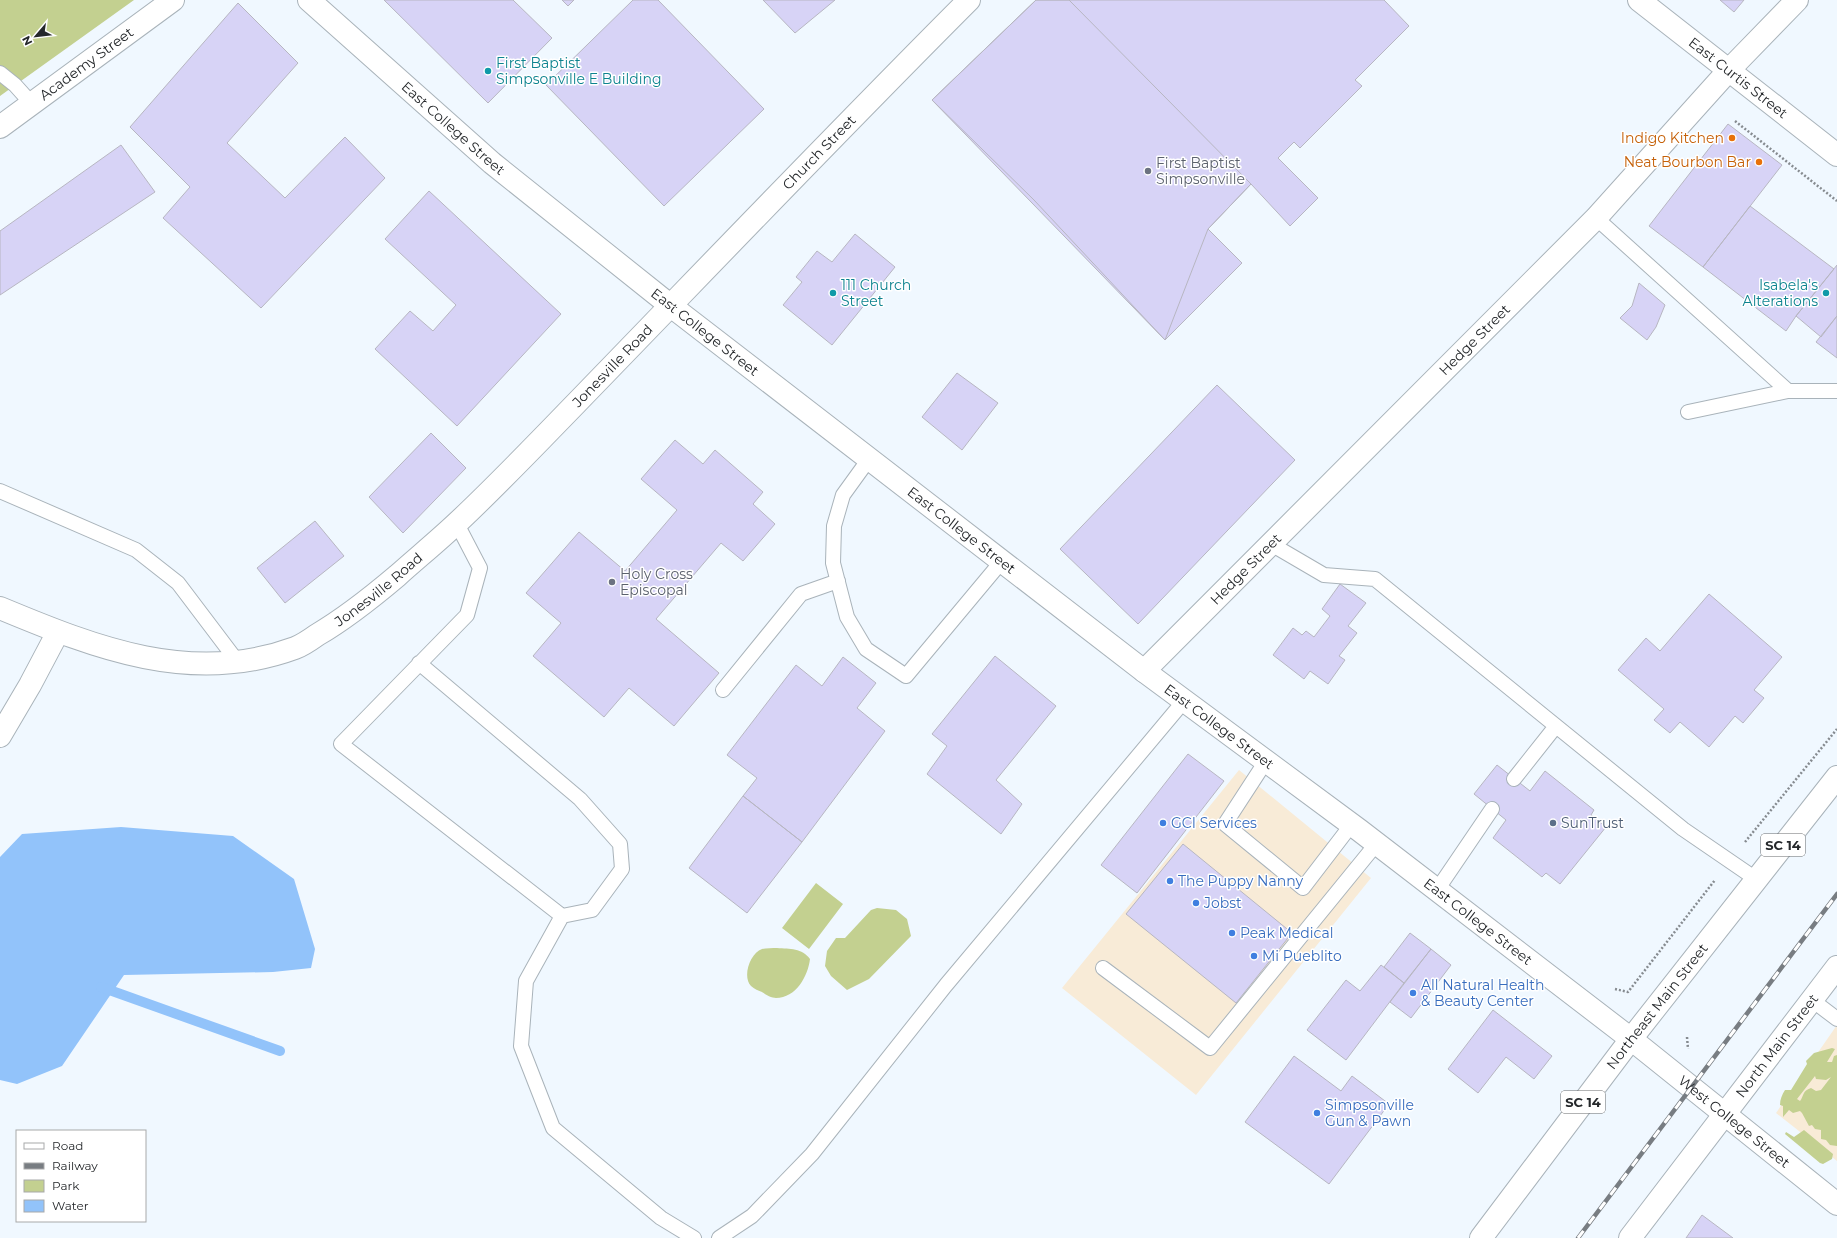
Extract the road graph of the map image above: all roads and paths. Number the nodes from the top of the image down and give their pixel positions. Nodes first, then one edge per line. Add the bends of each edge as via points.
1 (173, 0) edge
2 (309, 0) edge
3 (969, 0) edge
4 (1639, 0) edge
5 (1797, 0) edge
6 (1729, 70) junction
7 (0, 73) edge
8 (32, 104) junction
9 (1735, 120) dead end
10 (0, 127) edge
11 (1837, 155) edge
12 (1837, 201) edge
13 (1596, 218) junction
14 (671, 306) junction
15 (1788, 391) junction
16 (1837, 391) edge
17 (1688, 412) dead end
18 (869, 459) junction
19 (0, 491) edge
20 (457, 524) junction
21 (1271, 544) junction
22 (1002, 561) junction
23 (838, 581) junction
24 (0, 608) edge
25 (58, 632) junction
26 (237, 661) junction
27 (419, 663) junction
28 (1144, 671) junction
29 (723, 690) dead end
30 (1184, 701) junction
31 (1556, 726) junction
32 (1837, 729) edge
33 (0, 736) edge
34 (1266, 761) junction
35 (1837, 776) edge
36 (1514, 779) dead end
37 (1492, 809) dead end
38 (1352, 824) junction
39 (1377, 843) junction
40 (1730, 861) junction
41 (1756, 879) junction
42 (1438, 890) junction
43 (562, 916) junction
44 (1837, 967) edge
45 (1103, 968) dead end
46 (1609, 988) dead end
47 (1812, 1000) junction
48 (1837, 1019) edge
49 (1631, 1038) junction
50 (1725, 1114) junction
51 (1837, 1204) edge
52 (694, 1238) edge
53 (719, 1238) edge
54 (1481, 1238) edge
55 (1630, 1238) edge

1 - 8 street, Academy Street
2 - 14 street, East College Street via 492,163
3 - 14 street, Church Street
4 - 6 street, East Curtis Street
5 - 6 street, Hedge Street
6 - 11 street, East Curtis Street
6 - 13 street, Hedge Street
7 - 8 lane
8 - 10 street, Academy Street
9 - 12 path
13 - 15 lane
13 - 21 street, Hedge Street
14 - 18 street, East College Street
14 - 20 street, Jonesville Road
15 - 16 lane
15 - 17 lane
18 - 22 street, East College Street
18 - 23 lane via 843,495 834,526 833,563
19 - 26 lane via 136,550 178,583
20 - 26 street, Jonesville Road via 340,622 298,647
20 - 27 lane via 480,568 467,615
21 - 28 street, Hedge Street
21 - 31 lane via 1324,575 1375,580
22 - 23 lane via 906,676 866,649 847,617
22 - 28 street, East College Street
23 - 29 lane via 801,594
24 - 25 street, Jonesville Road
25 - 26 street, Jonesville Road via 146,659 200,664
25 - 33 street
27 - 43 lane via 580,799 620,844 622,869 592,910
27 - 43 lane via 341,744
28 - 30 street, East College Street
30 - 34 street, East College Street
30 - 53 lane via 946,985 812,1154 752,1216
31 - 36 lane
31 - 40 lane via 1683,829
32 - 40 path
34 - 38 street, East College Street
34 - 38 lane via 1225,824 1303,888
35 - 41 street, Northeast Main Street / SC 14
37 - 42 lane
38 - 39 street, East College Street
39 - 42 street, East College Street
39 - 45 lane via 1210,1048
40 - 41 lane
40 - 46 path via 1628,992
41 - 49 street, Northeast Main Street / SC 14
42 - 49 street, East College Street
43 - 52 lane via 526,981 521,1046 553,1128 661,1218
44 - 47 street, North Main Street
47 - 48 lane
47 - 50 street, North Main Street
49 - 50 street, West College Street
49 - 54 street, Northeast Main Street / SC 14
50 - 51 street, West College Street
50 - 55 street, North Main Street

